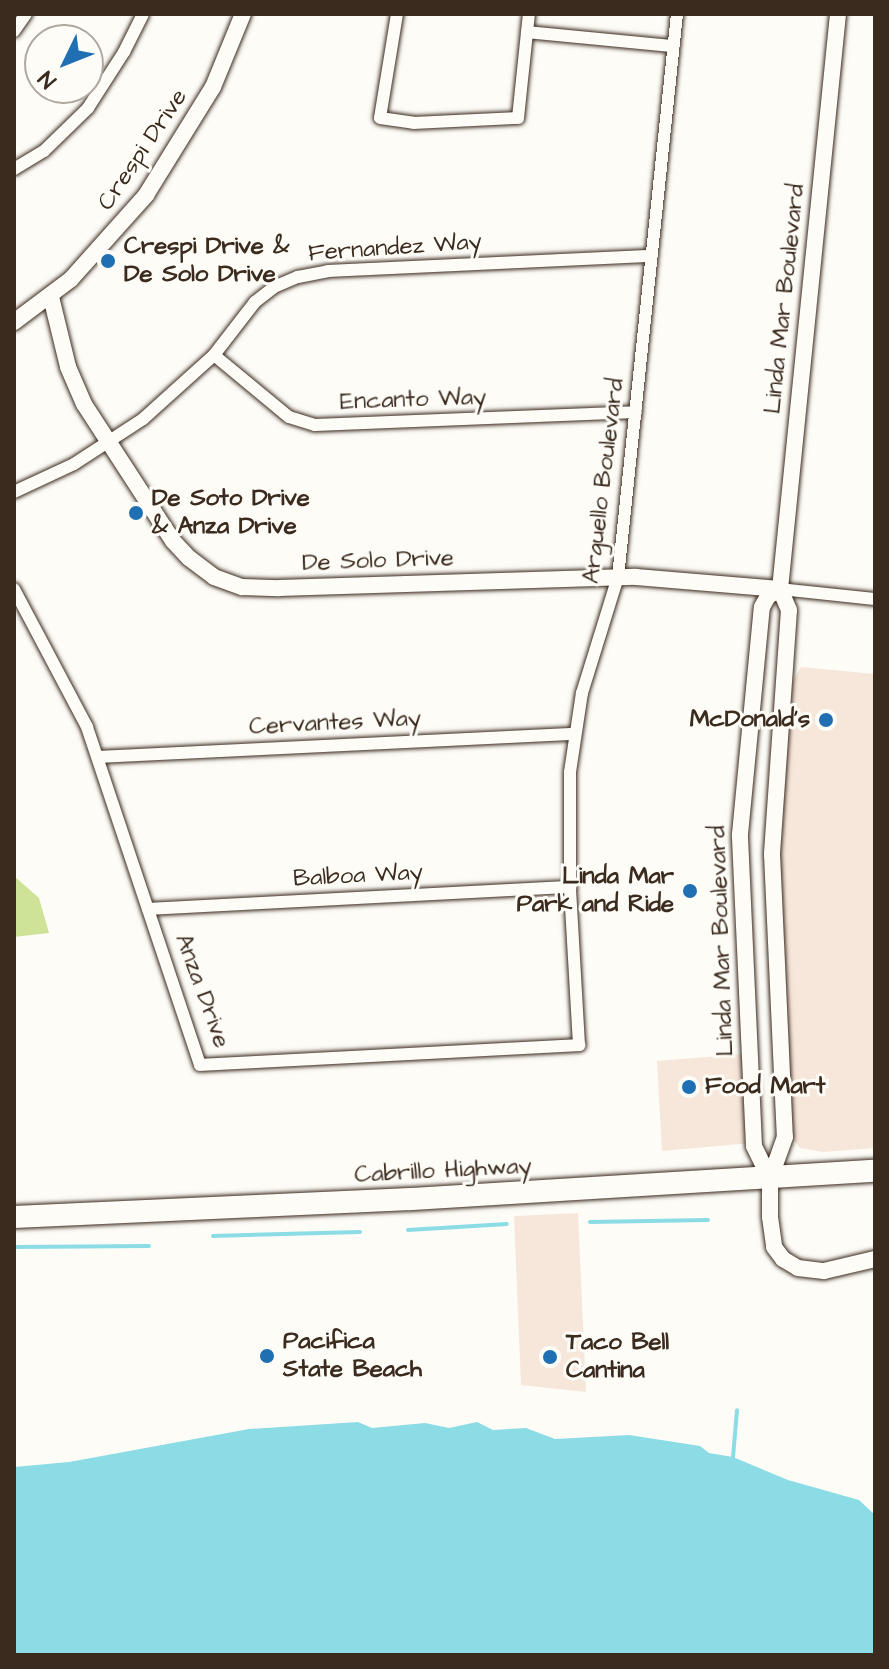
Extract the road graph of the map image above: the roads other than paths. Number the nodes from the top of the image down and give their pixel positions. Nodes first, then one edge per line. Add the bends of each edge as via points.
1 (26, 14) edge
2 (143, 14) edge
3 (243, 14) edge
4 (397, 14) edge
5 (529, 14) edge
6 (677, 14) edge
7 (838, 14) edge
8 (14, 31) edge
9 (527, 32) junction
10 (673, 46) junction
11 (14, 169) edge
12 (652, 256) junction
13 (51, 297) junction
14 (14, 322) edge
15 (214, 355) junction
16 (636, 412) junction
17 (109, 442) junction
18 (14, 492) edge
19 (618, 577) junction
20 (14, 589) edge
21 (780, 589) junction
22 (875, 599) edge
23 (574, 734) junction
24 (98, 757) junction
25 (570, 887) junction
26 (148, 909) junction
27 (579, 1045) joint
28 (875, 1171) edge
29 (770, 1179) junction
30 (14, 1217) edge
31 (875, 1259) edge

1 - 8 street
2 - 11 street via 88,108 44,151
3 - 13 street, Crespi Drive via 225,64 164,171 109,240
4 - 9 street via 380,118 397,122 518,118
5 - 9 street
6 - 10 street, Arguello Boulevard
7 - 21 street, Linda Mar Boulevard
9 - 10 street
10 - 12 street, Arguello Boulevard
12 - 15 street, Fernandez Way via 328,271 298,277 255,302
12 - 16 street, Arguello Boulevard
13 - 14 street, Crespi Drive
13 - 17 street, De Solo Drive via 75,387
15 - 16 street, Encanto Way via 289,417 315,425
15 - 17 street, Fernandez Way via 170,398
16 - 19 street, Arguello Boulevard
17 - 18 street
17 - 19 street, De Solo Drive via 173,541 214,577 242,587
19 - 21 street, De Solo Drive
19 - 23 street, Arguello Boulevard
20 - 24 street, Anza Drive via 71,692
21 - 22 street, De Solo Drive
21 - 29 street, Linda Mar Boulevard via 789,610 772,854 785,1137
21 - 29 street, Linda Mar Boulevard via 762,607 740,834 754,1146
23 - 24 street, Cervantes Way
23 - 25 street, Arguello Boulevard via 568,809
24 - 26 street, Anza Drive
25 - 26 street, Balboa Way
25 - 27 street, Arguello Boulevard
26 - 27 street, Anza Drive via 200,1065
28 - 29 highway, Cabrillo Highway
29 - 30 highway, Cabrillo Highway
29 - 31 street via 772,1242 786,1262 819,1272

